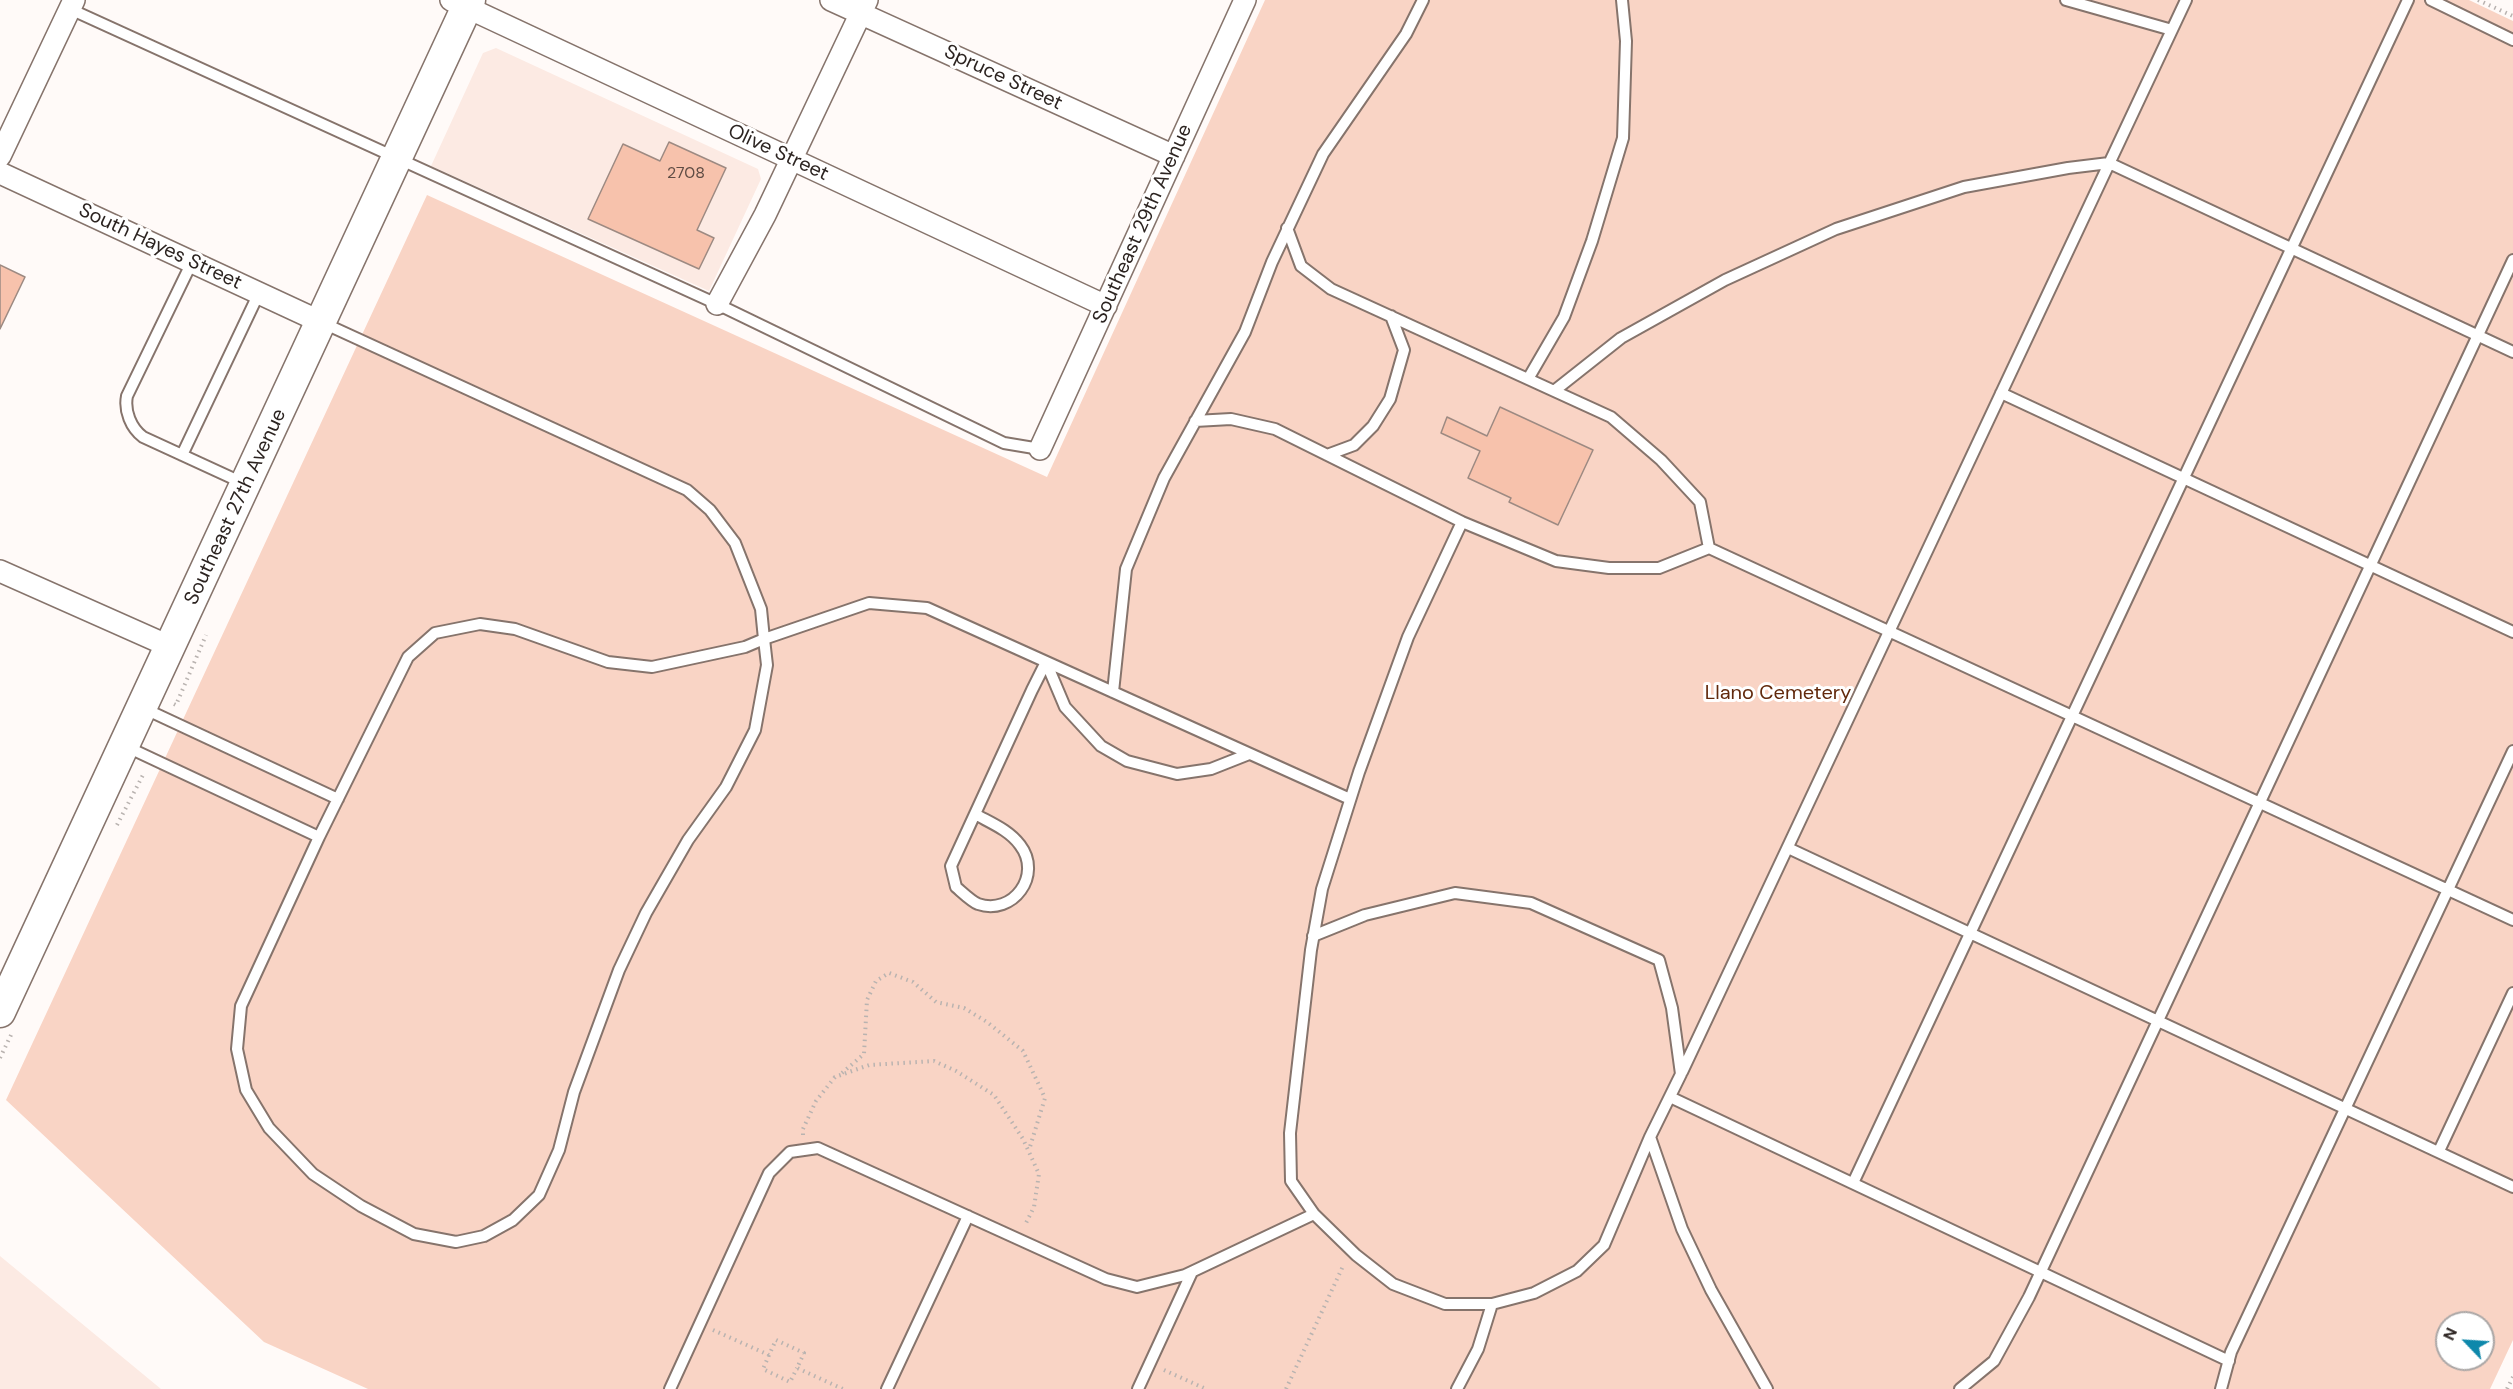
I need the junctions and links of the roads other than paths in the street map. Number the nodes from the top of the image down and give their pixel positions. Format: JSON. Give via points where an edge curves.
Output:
{"nodes":[{"id":1,"x":831,"y":0,"type":"edge"},
{"id":2,"x":1245,"y":0,"type":"edge"},
{"id":3,"x":1423,"y":0,"type":"edge"},
{"id":4,"x":1622,"y":0,"type":"edge"},
{"id":5,"x":2066,"y":0,"type":"edge"},
{"id":6,"x":2186,"y":0,"type":"edge"},
{"id":7,"x":2408,"y":0,"type":"edge"},
{"id":8,"x":2430,"y":0,"type":"edge"},
{"id":9,"x":462,"y":2,"type":"edge"},
{"id":10,"x":72,"y":5,"type":"edge"},
{"id":11,"x":864,"y":7,"type":"edge"},
{"id":12,"x":2172,"y":30,"type":"junction"},
{"id":13,"x":2513,"y":39,"type":"edge"},
{"id":14,"x":0,"y":156,"type":"edge"},
{"id":15,"x":1174,"y":156,"type":"junction"},
{"id":16,"x":396,"y":158,"type":"junction"},
{"id":17,"x":792,"y":159,"type":"junction"},
{"id":18,"x":2109,"y":163,"type":"junction"},
{"id":19,"x":0,"y":173,"type":"edge"},
{"id":20,"x":1287,"y":228,"type":"junction"},
{"id":21,"x":2292,"y":248,"type":"junction"},
{"id":22,"x":2513,"y":260,"type":"edge"},
{"id":23,"x":192,"y":262,"type":"junction"},
{"id":24,"x":259,"y":293,"type":"junction"},
{"id":25,"x":717,"y":304,"type":"junction"},
{"id":26,"x":1106,"y":306,"type":"junction"},
{"id":27,"x":1391,"y":316,"type":"junction"},
{"id":28,"x":321,"y":322,"type":"junction"},
{"id":29,"x":2478,"y":335,"type":"junction"},
{"id":30,"x":2513,"y":352,"type":"edge"},
{"id":31,"x":1528,"y":379,"type":"junction"},
{"id":32,"x":1554,"y":392,"type":"junction"},
{"id":33,"x":2001,"y":393,"type":"junction"},
{"id":34,"x":1195,"y":421,"type":"junction"},
{"id":35,"x":1041,"y":449,"type":"joint"},
{"id":36,"x":182,"y":455,"type":"junction"},
{"id":37,"x":1327,"y":455,"type":"junction"},
{"id":38,"x":2184,"y":478,"type":"junction"},
{"id":39,"x":246,"y":485,"type":"junction"},
{"id":40,"x":1462,"y":522,"type":"junction"},
{"id":41,"x":1709,"y":548,"type":"junction"},
{"id":42,"x":2370,"y":565,"type":"junction"},
{"id":43,"x":0,"y":571,"type":"edge"},
{"id":44,"x":1889,"y":631,"type":"junction"},
{"id":45,"x":2513,"y":632,"type":"edge"},
{"id":46,"x":764,"y":639,"type":"junction"},
{"id":47,"x":171,"y":647,"type":"junction"},
{"id":48,"x":1046,"y":662,"type":"junction"},
{"id":49,"x":1113,"y":693,"type":"junction"},
{"id":50,"x":142,"y":708,"type":"junction"},
{"id":51,"x":2072,"y":716,"type":"junction"},
{"id":52,"x":125,"y":746,"type":"junction"},
{"id":53,"x":2513,"y":751,"type":"edge"},
{"id":54,"x":1249,"y":754,"type":"junction"},
{"id":55,"x":338,"y":799,"type":"junction"},
{"id":56,"x":1350,"y":799,"type":"junction"},
{"id":57,"x":2259,"y":802,"type":"junction"},
{"id":58,"x":975,"y":814,"type":"junction"},
{"id":59,"x":319,"y":837,"type":"junction"},
{"id":60,"x":1788,"y":848,"type":"junction"},
{"id":61,"x":2448,"y":890,"type":"junction"},
{"id":62,"x":2513,"y":920,"type":"edge"},
{"id":63,"x":1971,"y":933,"type":"junction"},
{"id":64,"x":1313,"y":936,"type":"junction"},
{"id":65,"x":2513,"y":993,"type":"edge"},
{"id":66,"x":0,"y":1012,"type":"edge"},
{"id":67,"x":2158,"y":1020,"type":"junction"},
{"id":68,"x":1682,"y":1074,"type":"junction"},
{"id":69,"x":1670,"y":1097,"type":"junction"},
{"id":70,"x":2345,"y":1108,"type":"junction"},
{"id":71,"x":1650,"y":1137,"type":"junction"},
{"id":72,"x":2439,"y":1152,"type":"junction"},
{"id":73,"x":1853,"y":1183,"type":"junction"},
{"id":74,"x":2513,"y":1187,"type":"edge"},
{"id":75,"x":1314,"y":1214,"type":"junction"},
{"id":76,"x":968,"y":1216,"type":"junction"},
{"id":77,"x":1192,"y":1272,"type":"junction"},
{"id":78,"x":2040,"y":1272,"type":"junction"},
{"id":79,"x":1492,"y":1304,"type":"junction"},
{"id":80,"x":2229,"y":1360,"type":"junction"},
{"id":81,"x":670,"y":1389,"type":"edge"},
{"id":82,"x":887,"y":1389,"type":"edge"},
{"id":83,"x":1138,"y":1389,"type":"edge"},
{"id":84,"x":1457,"y":1389,"type":"edge"},
{"id":85,"x":1767,"y":1389,"type":"edge"},
{"id":86,"x":1960,"y":1389,"type":"edge"},
{"id":87,"x":2221,"y":1389,"type":"edge"}],
"edges":[{"from":1,"to":11,"type":"street","name":"Spruce Street"},
{"from":2,"to":15,"type":"street","name":"Southeast 29th Avenue"},
{"from":3,"to":20,"type":"lane","via":[[1406,34],[1323,154]]},
{"from":4,"to":31,"type":"lane","via":[[1626,41],[1623,138],[1564,317]]},
{"from":5,"to":12,"type":"lane"},
{"from":6,"to":12,"type":"lane"},
{"from":7,"to":21,"type":"lane"},
{"from":8,"to":13,"type":"lane"},
{"from":9,"to":16,"type":"main road","name":"Southeast 27th Avenue"},
{"from":9,"to":17,"type":"street","name":"Olive Street"},
{"from":10,"to":14,"type":"street"},
{"from":10,"to":16,"type":"lane"},
{"from":11,"to":15,"type":"street","name":"Spruce Street"},
{"from":11,"to":17,"type":"street"},
{"from":12,"to":18,"type":"lane"},
{"from":15,"to":26,"type":"street","name":"Southeast 29th Avenue"},
{"from":16,"to":25,"type":"lane"},
{"from":16,"to":28,"type":"main road","name":"Southeast 27th Avenue"},
{"from":17,"to":25,"type":"street"},
{"from":17,"to":26,"type":"street","name":"Olive Street"},
{"from":18,"to":21,"type":"lane"},
{"from":18,"to":32,"type":"lane","via":[[1964,188],[1836,229],[1725,280],[1621,338]]},
{"from":18,"to":33,"type":"lane"},
{"from":19,"to":23,"type":"street","name":"South Hayes Street"},
{"from":20,"to":27,"type":"lane","via":[[1301,266],[1330,289]]},
{"from":20,"to":34,"type":"lane","via":[[1245,332]]},
{"from":21,"to":29,"type":"lane"},
{"from":21,"to":38,"type":"lane"},
{"from":22,"to":29,"type":"lane"},
{"from":23,"to":24,"type":"street","name":"South Hayes Street"},
{"from":23,"to":36,"type":"lane","via":[[125,405],[135,430]]},
{"from":24,"to":28,"type":"street","name":"South Hayes Street"},
{"from":24,"to":36,"type":"lane"},
{"from":25,"to":35,"type":"lane","via":[[1004,443]]},
{"from":26,"to":35,"type":"street","name":"Southeast 29th Avenue"},
{"from":27,"to":31,"type":"lane"},
{"from":27,"to":37,"type":"lane","via":[[1404,350],[1390,399],[1373,426],[1354,445]]},
{"from":28,"to":39,"type":"main road","name":"Southeast 27th Avenue"},
{"from":28,"to":46,"type":"lane","via":[[687,490],[710,510],[735,543],[761,609]]},
{"from":29,"to":30,"type":"lane"},
{"from":29,"to":42,"type":"lane"},
{"from":31,"to":32,"type":"lane"},
{"from":32,"to":41,"type":"lane","via":[[1611,417],[1661,460],[1700,502]]},
{"from":33,"to":38,"type":"lane"},
{"from":33,"to":44,"type":"lane"},
{"from":34,"to":37,"type":"lane","via":[[1231,418],[1275,429]]},
{"from":34,"to":49,"type":"lane","via":[[1164,478],[1126,568]]},
{"from":36,"to":39,"type":"lane"},
{"from":37,"to":40,"type":"lane"},
{"from":38,"to":42,"type":"lane"},
{"from":38,"to":51,"type":"lane"},
{"from":39,"to":47,"type":"main road","name":"Southeast 27th Avenue"},
{"from":40,"to":41,"type":"lane","via":[[1556,561],[1610,568],[1659,568]]},
{"from":40,"to":56,"type":"lane","via":[[1408,637]]},
{"from":41,"to":44,"type":"lane"},
{"from":42,"to":45,"type":"lane"},
{"from":42,"to":57,"type":"lane"},
{"from":43,"to":47,"type":"street"},
{"from":44,"to":51,"type":"lane"},
{"from":44,"to":60,"type":"lane"},
{"from":46,"to":48,"type":"lane","via":[[869,603],[927,608]]},
{"from":46,"to":55,"type":"lane","via":[[652,667],[608,662],[515,629],[480,624],[435,633],[408,657]]},
{"from":46,"to":59,"type":"lane","via":[[768,665],[755,730],[726,787],[688,840],[646,913],[619,970],[574,1092],[559,1150],[539,1195],[513,1220],[484,1236],[456,1242],[414,1234],[361,1206],[313,1174],[269,1128],[246,1090],[237,1049],[241,1006]]},
{"from":47,"to":50,"type":"main road","name":"Southeast 27th Avenue"},
{"from":48,"to":49,"type":"lane"},
{"from":48,"to":54,"type":"lane","via":[[1065,706],[1101,746],[1127,761],[1178,774],[1211,769]]},
{"from":48,"to":58,"type":"lane"},
{"from":49,"to":54,"type":"lane"},
{"from":50,"to":52,"type":"main road","name":"Southeast 27th Avenue"},
{"from":50,"to":55,"type":"lane"},
{"from":51,"to":57,"type":"lane"},
{"from":51,"to":63,"type":"lane"},
{"from":52,"to":59,"type":"lane"},
{"from":52,"to":66,"type":"main road","name":"Southeast 27th Avenue"},
{"from":53,"to":61,"type":"lane"},
{"from":54,"to":56,"type":"lane"},
{"from":55,"to":59,"type":"lane"},
{"from":56,"to":64,"type":"lane","via":[[1322,889]]},
{"from":57,"to":61,"type":"lane"},
{"from":57,"to":67,"type":"lane"},
{"from":58,"to":58,"type":"lane","via":[[951,866],[956,887],[978,904],[1002,904],[1023,890],[1030,869],[1022,847],[1009,834]]},
{"from":60,"to":63,"type":"lane"},
{"from":60,"to":68,"type":"lane"},
{"from":61,"to":62,"type":"lane"},
{"from":61,"to":70,"type":"lane"},
{"from":63,"to":67,"type":"lane"},
{"from":63,"to":73,"type":"lane"},
{"from":64,"to":68,"type":"lane","via":[[1365,915],[1455,893],[1531,903],[1659,960],[1672,1008]]},
{"from":64,"to":75,"type":"lane","via":[[1290,1133],[1291,1181]]},
{"from":65,"to":72,"type":"lane"},
{"from":67,"to":70,"type":"lane"},
{"from":67,"to":78,"type":"lane"},
{"from":68,"to":69,"type":"lane"},
{"from":69,"to":71,"type":"lane"},
{"from":69,"to":73,"type":"lane"},
{"from":70,"to":72,"type":"lane"},
{"from":70,"to":80,"type":"lane"},
{"from":71,"to":79,"type":"lane","via":[[1604,1245],[1577,1271],[1534,1293]]},
{"from":71,"to":85,"type":"lane","via":[[1682,1229],[1711,1290]]},
{"from":72,"to":74,"type":"lane"},
{"from":73,"to":78,"type":"lane"},
{"from":75,"to":77,"type":"lane"},
{"from":75,"to":79,"type":"lane","via":[[1350,1250],[1393,1284],[1445,1304]]},
{"from":76,"to":77,"type":"lane","via":[[1106,1279],[1137,1287]]},
{"from":76,"to":81,"type":"lane","via":[[818,1148],[790,1152],[769,1173]]},
{"from":76,"to":82,"type":"lane"},
{"from":77,"to":83,"type":"lane"},
{"from":78,"to":80,"type":"lane"},
{"from":78,"to":86,"type":"lane","via":[[1994,1361]]},
{"from":79,"to":84,"type":"lane","via":[[1478,1349]]},
{"from":80,"to":87,"type":"lane"}]}
